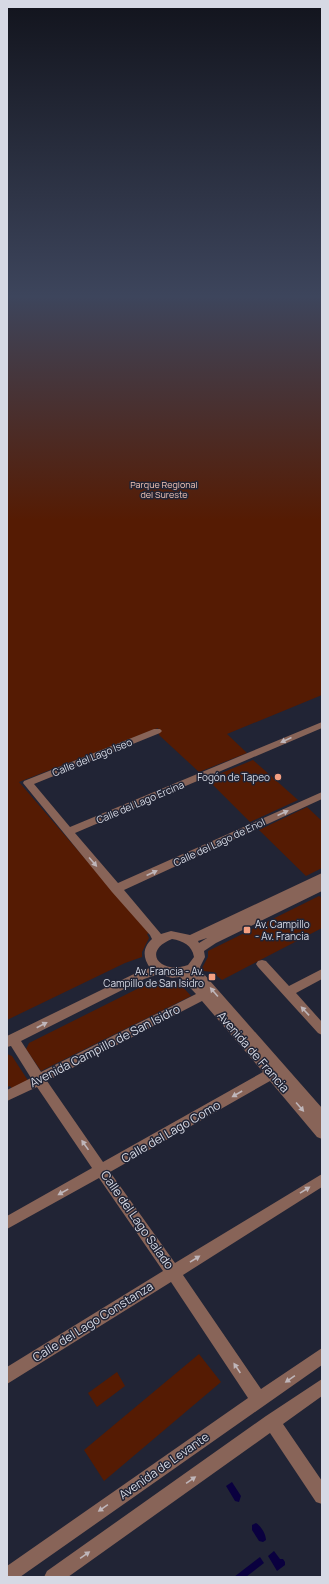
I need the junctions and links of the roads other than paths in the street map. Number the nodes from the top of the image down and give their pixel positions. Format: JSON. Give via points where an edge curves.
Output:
{"nodes":[{"id":1,"x":322,"y":725,"type":"edge"},
{"id":2,"x":157,"y":731,"type":"dead end"},
{"id":3,"x":322,"y":794,"type":"edge"},
{"id":4,"x":68,"y":832,"type":"junction"},
{"id":5,"x":322,"y":877,"type":"edge"},
{"id":6,"x":322,"y":886,"type":"edge"},
{"id":7,"x":116,"y":889,"type":"junction"},
{"id":8,"x":158,"y":940,"type":"junction"},
{"id":9,"x":190,"y":940,"type":"junction"},
{"id":10,"x":199,"y":949,"type":"junction"},
{"id":11,"x":262,"y":964,"type":"dead end"},
{"id":12,"x":194,"y":966,"type":"junction"},
{"id":13,"x":160,"y":969,"type":"junction"},
{"id":14,"x":183,"y":972,"type":"junction"},
{"id":15,"x":322,"y":974,"type":"edge"},
{"id":16,"x":287,"y":992,"type":"junction"},
{"id":17,"x":204,"y":995,"type":"junction"},
{"id":18,"x":322,"y":1030,"type":"edge"},
{"id":19,"x":10,"y":1041,"type":"edge"},
{"id":20,"x":271,"y":1074,"type":"junction"},
{"id":21,"x":39,"y":1080,"type":"junction"},
{"id":22,"x":7,"y":1096,"type":"edge"},
{"id":23,"x":322,"y":1116,"type":"edge"},
{"id":24,"x":322,"y":1133,"type":"edge"},
{"id":25,"x":103,"y":1170,"type":"junction"},
{"id":26,"x":322,"y":1180,"type":"edge"},
{"id":27,"x":7,"y":1223,"type":"edge"},
{"id":28,"x":174,"y":1273,"type":"junction"},
{"id":29,"x":322,"y":1356,"type":"edge"},
{"id":30,"x":7,"y":1376,"type":"edge"},
{"id":31,"x":322,"y":1387,"type":"edge"},
{"id":32,"x":259,"y":1401,"type":"junction"},
{"id":33,"x":272,"y":1422,"type":"junction"},
{"id":34,"x":322,"y":1496,"type":"edge"},
{"id":35,"x":7,"y":1576,"type":"edge"},
{"id":36,"x":53,"y":1577,"type":"edge"}],
"edges":[{"from":1,"to":4,"type":"street","name":"Calle del Lago Ercina","one_way":true},
{"from":2,"to":4,"type":"street","name":"Calle del Lago Iseo","via":[[28,783]]},
{"from":7,"to":3,"type":"street","name":"Calle del Lago de Enol","one_way":true},
{"from":4,"to":7,"type":"street","one_way":true},
{"from":5,"to":9,"type":"street"},
{"from":6,"to":10,"type":"street","via":[[212,940]]},
{"from":7,"to":8,"type":"street"},
{"from":8,"to":9,"type":"street","via":[[178,935]]},
{"from":8,"to":13,"type":"street","via":[[152,946],[150,955],[152,963]]},
{"from":9,"to":10,"type":"street"},
{"from":10,"to":12,"type":"street","via":[[200,955]]},
{"from":11,"to":16,"type":"street"},
{"from":12,"to":14,"type":"street"},
{"from":23,"to":12,"type":"street","name":"Avenida de Francia","one_way":true},
{"from":13,"to":14,"type":"street","via":[[171,973]]},
{"from":19,"to":13,"type":"street","one_way":true,"via":[[140,976]]},
{"from":14,"to":17,"type":"street","name":"Avenida de Francia"},
{"from":15,"to":16,"type":"street"},
{"from":18,"to":16,"type":"street","one_way":true},
{"from":17,"to":20,"type":"street","name":"Avenida de Francia"},
{"from":17,"to":21,"type":"street","name":"Avenida Campillo de San Isidro"},
{"from":19,"to":21,"type":"street","name":"Calle del Lago Salado"},
{"from":20,"to":24,"type":"street","name":"Avenida de Francia","one_way":true},
{"from":20,"to":25,"type":"street","name":"Calle del Lago Como","one_way":true},
{"from":21,"to":22,"type":"street","name":"Avenida Campillo de San Isidro"},
{"from":25,"to":21,"type":"street","name":"Calle del Lago Salado","one_way":true},
{"from":25,"to":27,"type":"street","name":"Calle del Lago Como","one_way":true},
{"from":25,"to":28,"type":"street","name":"Calle del Lago Salado"},
{"from":28,"to":26,"type":"street","name":"Calle del Lago Constanza","one_way":true},
{"from":28,"to":30,"type":"street","name":"Calle del Lago Constanza"},
{"from":32,"to":28,"type":"street","name":"Calle del Lago Salado","one_way":true},
{"from":29,"to":32,"type":"street","name":"Avenida de Levante","one_way":true},
{"from":31,"to":33,"type":"street"},
{"from":32,"to":35,"type":"street","name":"Avenida de Levante","one_way":true},
{"from":33,"to":34,"type":"street"},
{"from":36,"to":33,"type":"street","one_way":true}]}
